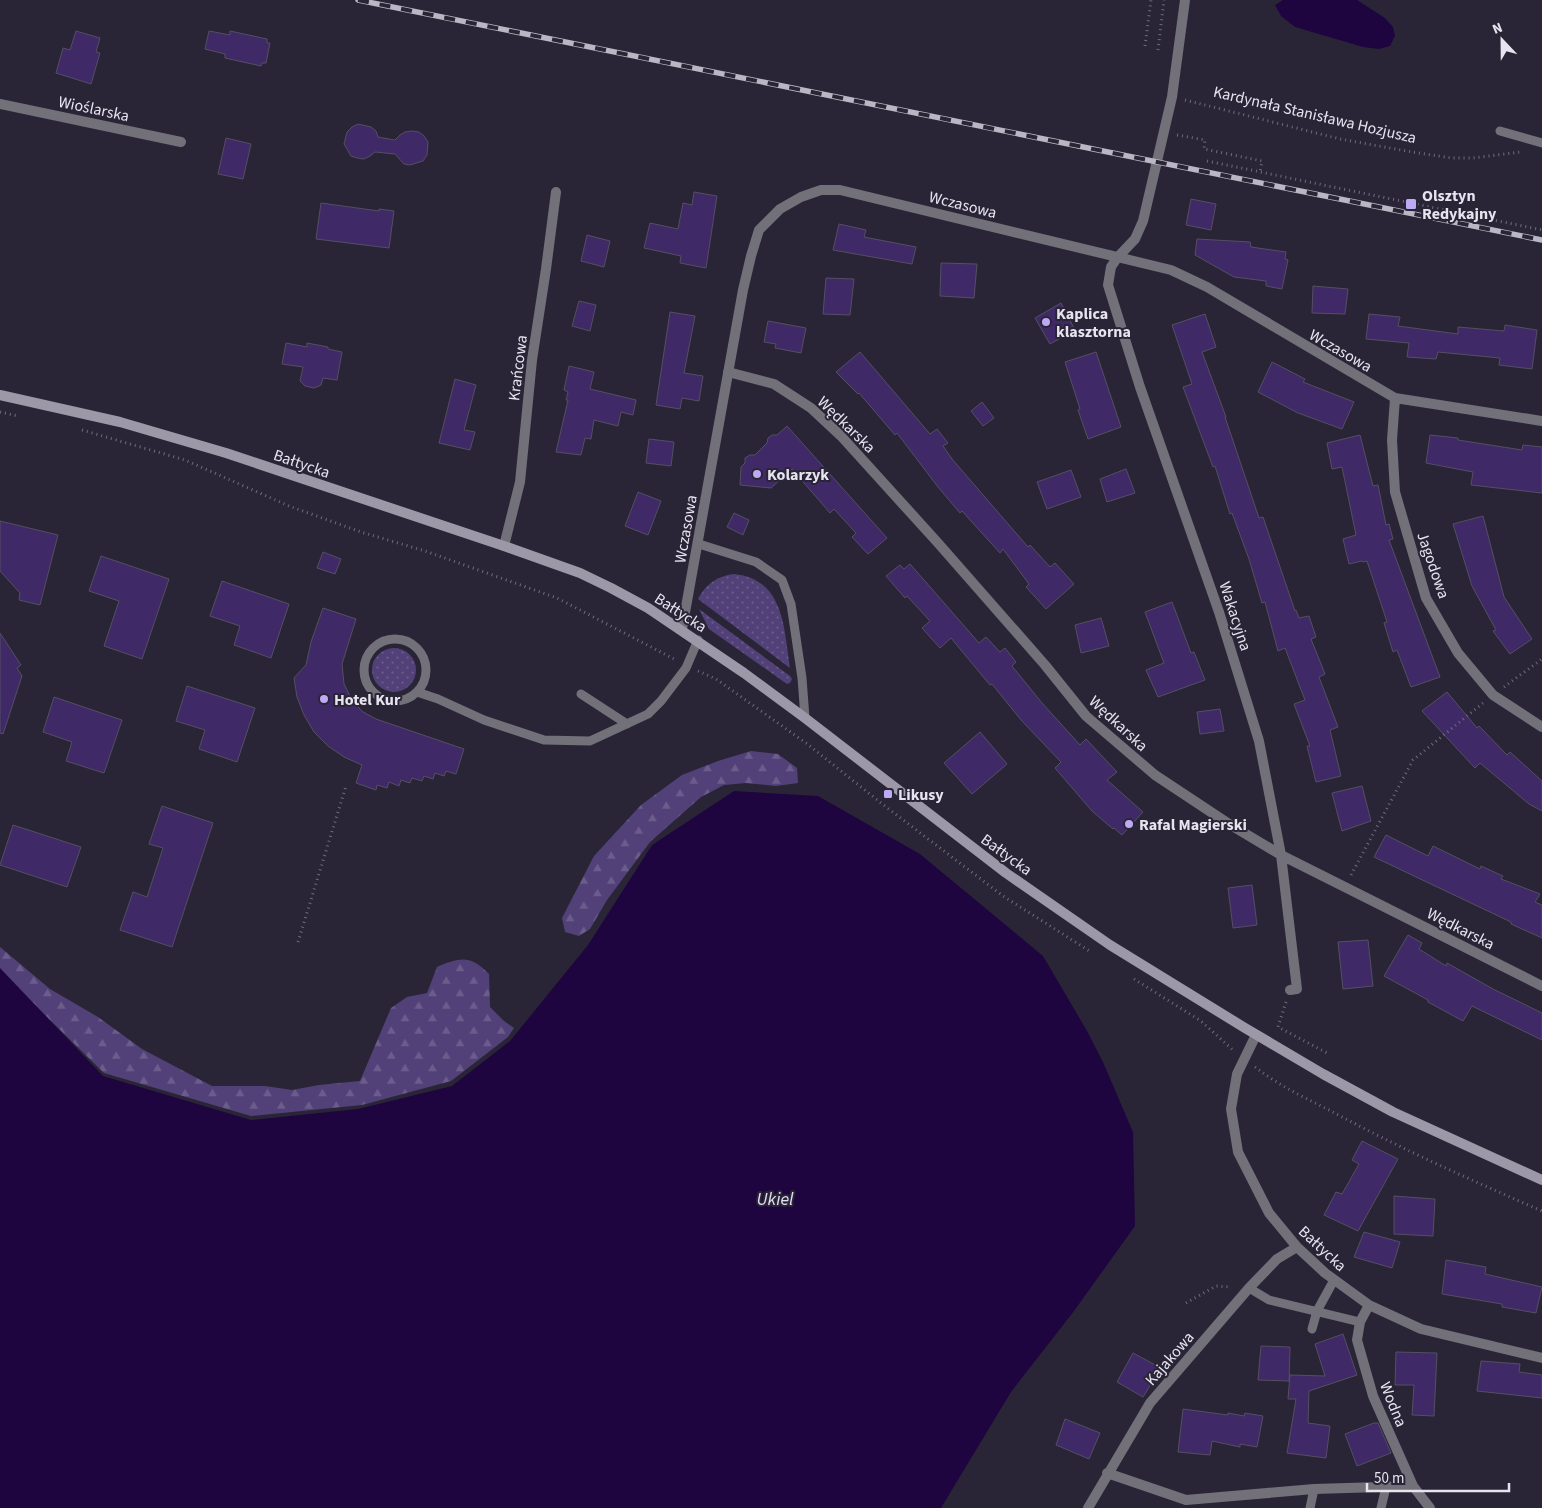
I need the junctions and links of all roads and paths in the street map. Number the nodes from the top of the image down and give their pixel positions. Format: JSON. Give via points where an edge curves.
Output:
{"nodes":[{"id":1,"x":1151,"y":0,"type":"edge"},
{"id":2,"x":1164,"y":0,"type":"edge"},
{"id":3,"x":1185,"y":0,"type":"edge"},
{"id":4,"x":1145,"y":46,"type":"dead end"},
{"id":5,"x":1158,"y":50,"type":"dead end"},
{"id":6,"x":1172,"y":97,"type":"junction"},
{"id":7,"x":0,"y":104,"type":"edge"},
{"id":8,"x":1500,"y":131,"type":"dead end"},
{"id":9,"x":1165,"y":132,"type":"junction"},
{"id":10,"x":181,"y":142,"type":"dead end"},
{"id":11,"x":1542,"y":143,"type":"edge"},
{"id":12,"x":1524,"y":151,"type":"dead end"},
{"id":13,"x":1207,"y":162,"type":"dead end"},
{"id":14,"x":1260,"y":172,"type":"junction"},
{"id":15,"x":556,"y":192,"type":"dead end"},
{"id":16,"x":1542,"y":230,"type":"edge"},
{"id":17,"x":1117,"y":258,"type":"junction"},
{"id":18,"x":728,"y":372,"type":"junction"},
{"id":19,"x":0,"y":395,"type":"edge"},
{"id":20,"x":1394,"y":398,"type":"junction"},
{"id":21,"x":0,"y":412,"type":"edge"},
{"id":22,"x":27,"y":417,"type":"dead end"},
{"id":23,"x":1542,"y":421,"type":"edge"},
{"id":24,"x":81,"y":430,"type":"dead end"},
{"id":25,"x":699,"y":544,"type":"junction"},
{"id":26,"x":504,"y":546,"type":"junction"},
{"id":27,"x":682,"y":629,"type":"junction"},
{"id":28,"x":698,"y":640,"type":"junction"},
{"id":29,"x":1542,"y":659,"type":"edge"},
{"id":30,"x":687,"y":666,"type":"junction"},
{"id":31,"x":417,"y":692,"type":"junction"},
{"id":32,"x":581,"y":694,"type":"dead end"},
{"id":33,"x":1493,"y":695,"type":"junction"},
{"id":34,"x":805,"y":718,"type":"junction"},
{"id":35,"x":627,"y":724,"type":"junction"},
{"id":36,"x":1542,"y":727,"type":"edge"},
{"id":37,"x":346,"y":786,"type":"dead end"},
{"id":38,"x":1281,"y":855,"type":"junction"},
{"id":39,"x":1344,"y":887,"type":"junction"},
{"id":40,"x":298,"y":942,"type":"dead end"},
{"id":41,"x":1094,"y":954,"type":"dead end"},
{"id":42,"x":1127,"y":974,"type":"dead end"},
{"id":43,"x":1542,"y":986,"type":"edge"},
{"id":44,"x":1290,"y":990,"type":"joint"},
{"id":45,"x":1256,"y":1035,"type":"junction"},
{"id":46,"x":1329,"y":1054,"type":"dead end"},
{"id":47,"x":1244,"y":1059,"type":"junction"},
{"id":48,"x":1542,"y":1180,"type":"edge"},
{"id":49,"x":1542,"y":1211,"type":"edge"},
{"id":50,"x":1297,"y":1247,"type":"junction"},
{"id":51,"x":1334,"y":1280,"type":"junction"},
{"id":52,"x":1249,"y":1288,"type":"junction"},
{"id":53,"x":1186,"y":1303,"type":"dead end"},
{"id":54,"x":1369,"y":1305,"type":"junction"},
{"id":55,"x":1317,"y":1311,"type":"junction"},
{"id":56,"x":1360,"y":1322,"type":"junction"},
{"id":57,"x":1312,"y":1329,"type":"dead end"},
{"id":58,"x":1542,"y":1358,"type":"edge"},
{"id":59,"x":1107,"y":1473,"type":"junction"},
{"id":60,"x":1413,"y":1486,"type":"junction"},
{"id":61,"x":1386,"y":1487,"type":"junction"},
{"id":62,"x":1314,"y":1490,"type":"junction"},
{"id":63,"x":1088,"y":1508,"type":"edge"},
{"id":64,"x":1310,"y":1508,"type":"edge"},
{"id":65,"x":1381,"y":1508,"type":"edge"},
{"id":66,"x":1430,"y":1508,"type":"edge"}],
"edges":[{"from":1,"to":4,"type":"path"},
{"from":2,"to":5,"type":"path"},
{"from":3,"to":6,"type":"street"},
{"from":6,"to":9,"type":"street"},
{"from":6,"to":12,"type":"path","name":"Kardynała Stanisława Hozjusza","via":[[1412,152],[1473,158]]},
{"from":7,"to":10,"type":"street","name":"Wioślarska"},
{"from":8,"to":11,"type":"lane"},
{"from":9,"to":14,"type":"path","via":[[1206,140],[1204,149],[1262,161]]},
{"from":9,"to":17,"type":"street","via":[[1141,228]]},
{"from":13,"to":14,"type":"path"},
{"from":14,"to":16,"type":"path"},
{"from":15,"to":26,"type":"street","name":"Krańcowa","via":[[532,360],[520,482]]},
{"from":17,"to":18,"type":"street","name":"Wczasowa","via":[[840,190],[820,190],[780,209],[759,230],[747,273]]},
{"from":17,"to":20,"type":"street","name":"Wczasowa","via":[[1171,270],[1196,281]]},
{"from":17,"to":38,"type":"street","name":"Wakacyjna","via":[[1109,271],[1110,294],[1219,612],[1259,741]]},
{"from":18,"to":25,"type":"street","name":"Wczasowa"},
{"from":18,"to":38,"type":"street","name":"Wędkarska","via":[[774,384],[811,408],[841,436],[938,543],[1086,716],[1155,775]]},
{"from":19,"to":26,"type":"main road","name":"Bałtycka","via":[[170,436]]},
{"from":20,"to":23,"type":"street","name":"Wczasowa"},
{"from":20,"to":33,"type":"street","name":"Jagodowa","via":[[1395,492],[1426,598],[1458,653]]},
{"from":21,"to":22,"type":"path"},
{"from":24,"to":30,"type":"path","via":[[185,460],[289,506],[557,598]]},
{"from":25,"to":27,"type":"street","name":"Wczasowa"},
{"from":25,"to":34,"type":"lane","via":[[756,562],[782,580],[791,604]]},
{"from":26,"to":27,"type":"main road","name":"Bałtycka","via":[[580,573]]},
{"from":27,"to":28,"type":"main road","name":"Bałtycka"},
{"from":28,"to":30,"type":"lane"},
{"from":28,"to":34,"type":"main road","name":"Bałtycka"},
{"from":29,"to":33,"type":"path"},
{"from":30,"to":35,"type":"lane","via":[[648,714]]},
{"from":30,"to":41,"type":"path","via":[[724,685],[806,743],[1003,896]]},
{"from":31,"to":31,"type":"lane","via":[[399,702],[379,698],[371,691],[363,673],[368,653],[375,645],[395,638],[410,643],[422,653],[426,674]]},
{"from":31,"to":35,"type":"lane","via":[[484,720],[544,740],[590,741]]},
{"from":32,"to":35,"type":"lane"},
{"from":33,"to":36,"type":"street","name":"Jagodowa"},
{"from":33,"to":39,"type":"path","via":[[1413,760]]},
{"from":34,"to":45,"type":"main road","name":"Bałtycka","via":[[1006,873],[1110,945]]},
{"from":37,"to":40,"type":"path"},
{"from":38,"to":39,"type":"street","name":"Wędkarska"},
{"from":38,"to":44,"type":"street","name":"Wakacyjna","via":[[1297,989]]},
{"from":39,"to":43,"type":"street","name":"Wędkarska"},
{"from":42,"to":47,"type":"path","via":[[1201,1022]]},
{"from":44,"to":46,"type":"path","via":[[1278,1027]]},
{"from":45,"to":47,"type":"street","name":"Bałtycka"},
{"from":45,"to":48,"type":"main road","name":"Bałtycka","via":[[1393,1112]]},
{"from":47,"to":49,"type":"path","via":[[1278,1083],[1356,1125]]},
{"from":47,"to":50,"type":"street","name":"Bałtycka","via":[[1237,1074],[1231,1109],[1238,1152],[1269,1213]]},
{"from":50,"to":51,"type":"street","name":"Bałtycka"},
{"from":50,"to":52,"type":"street","name":"Kajakowa","via":[[1277,1259]]},
{"from":51,"to":54,"type":"street","name":"Bałtycka"},
{"from":51,"to":55,"type":"lane"},
{"from":52,"to":53,"type":"path","via":[[1216,1286]]},
{"from":52,"to":55,"type":"lane","via":[[1269,1300]]},
{"from":52,"to":59,"type":"street","name":"Kajakowa","via":[[1150,1403]]},
{"from":54,"to":56,"type":"street","name":"Wodna"},
{"from":54,"to":58,"type":"street","name":"Bałtycka","via":[[1421,1329]]},
{"from":55,"to":56,"type":"lane"},
{"from":55,"to":57,"type":"lane"},
{"from":56,"to":60,"type":"street","name":"Wodna","via":[[1357,1340],[1373,1396]]},
{"from":59,"to":62,"type":"street","via":[[1186,1500]]},
{"from":59,"to":63,"type":"street","name":"Kajakowa"},
{"from":60,"to":61,"type":"street"},
{"from":60,"to":66,"type":"street","name":"Wodna"},
{"from":61,"to":62,"type":"street"},
{"from":61,"to":65,"type":"lane"},
{"from":62,"to":64,"type":"lane"}]}
